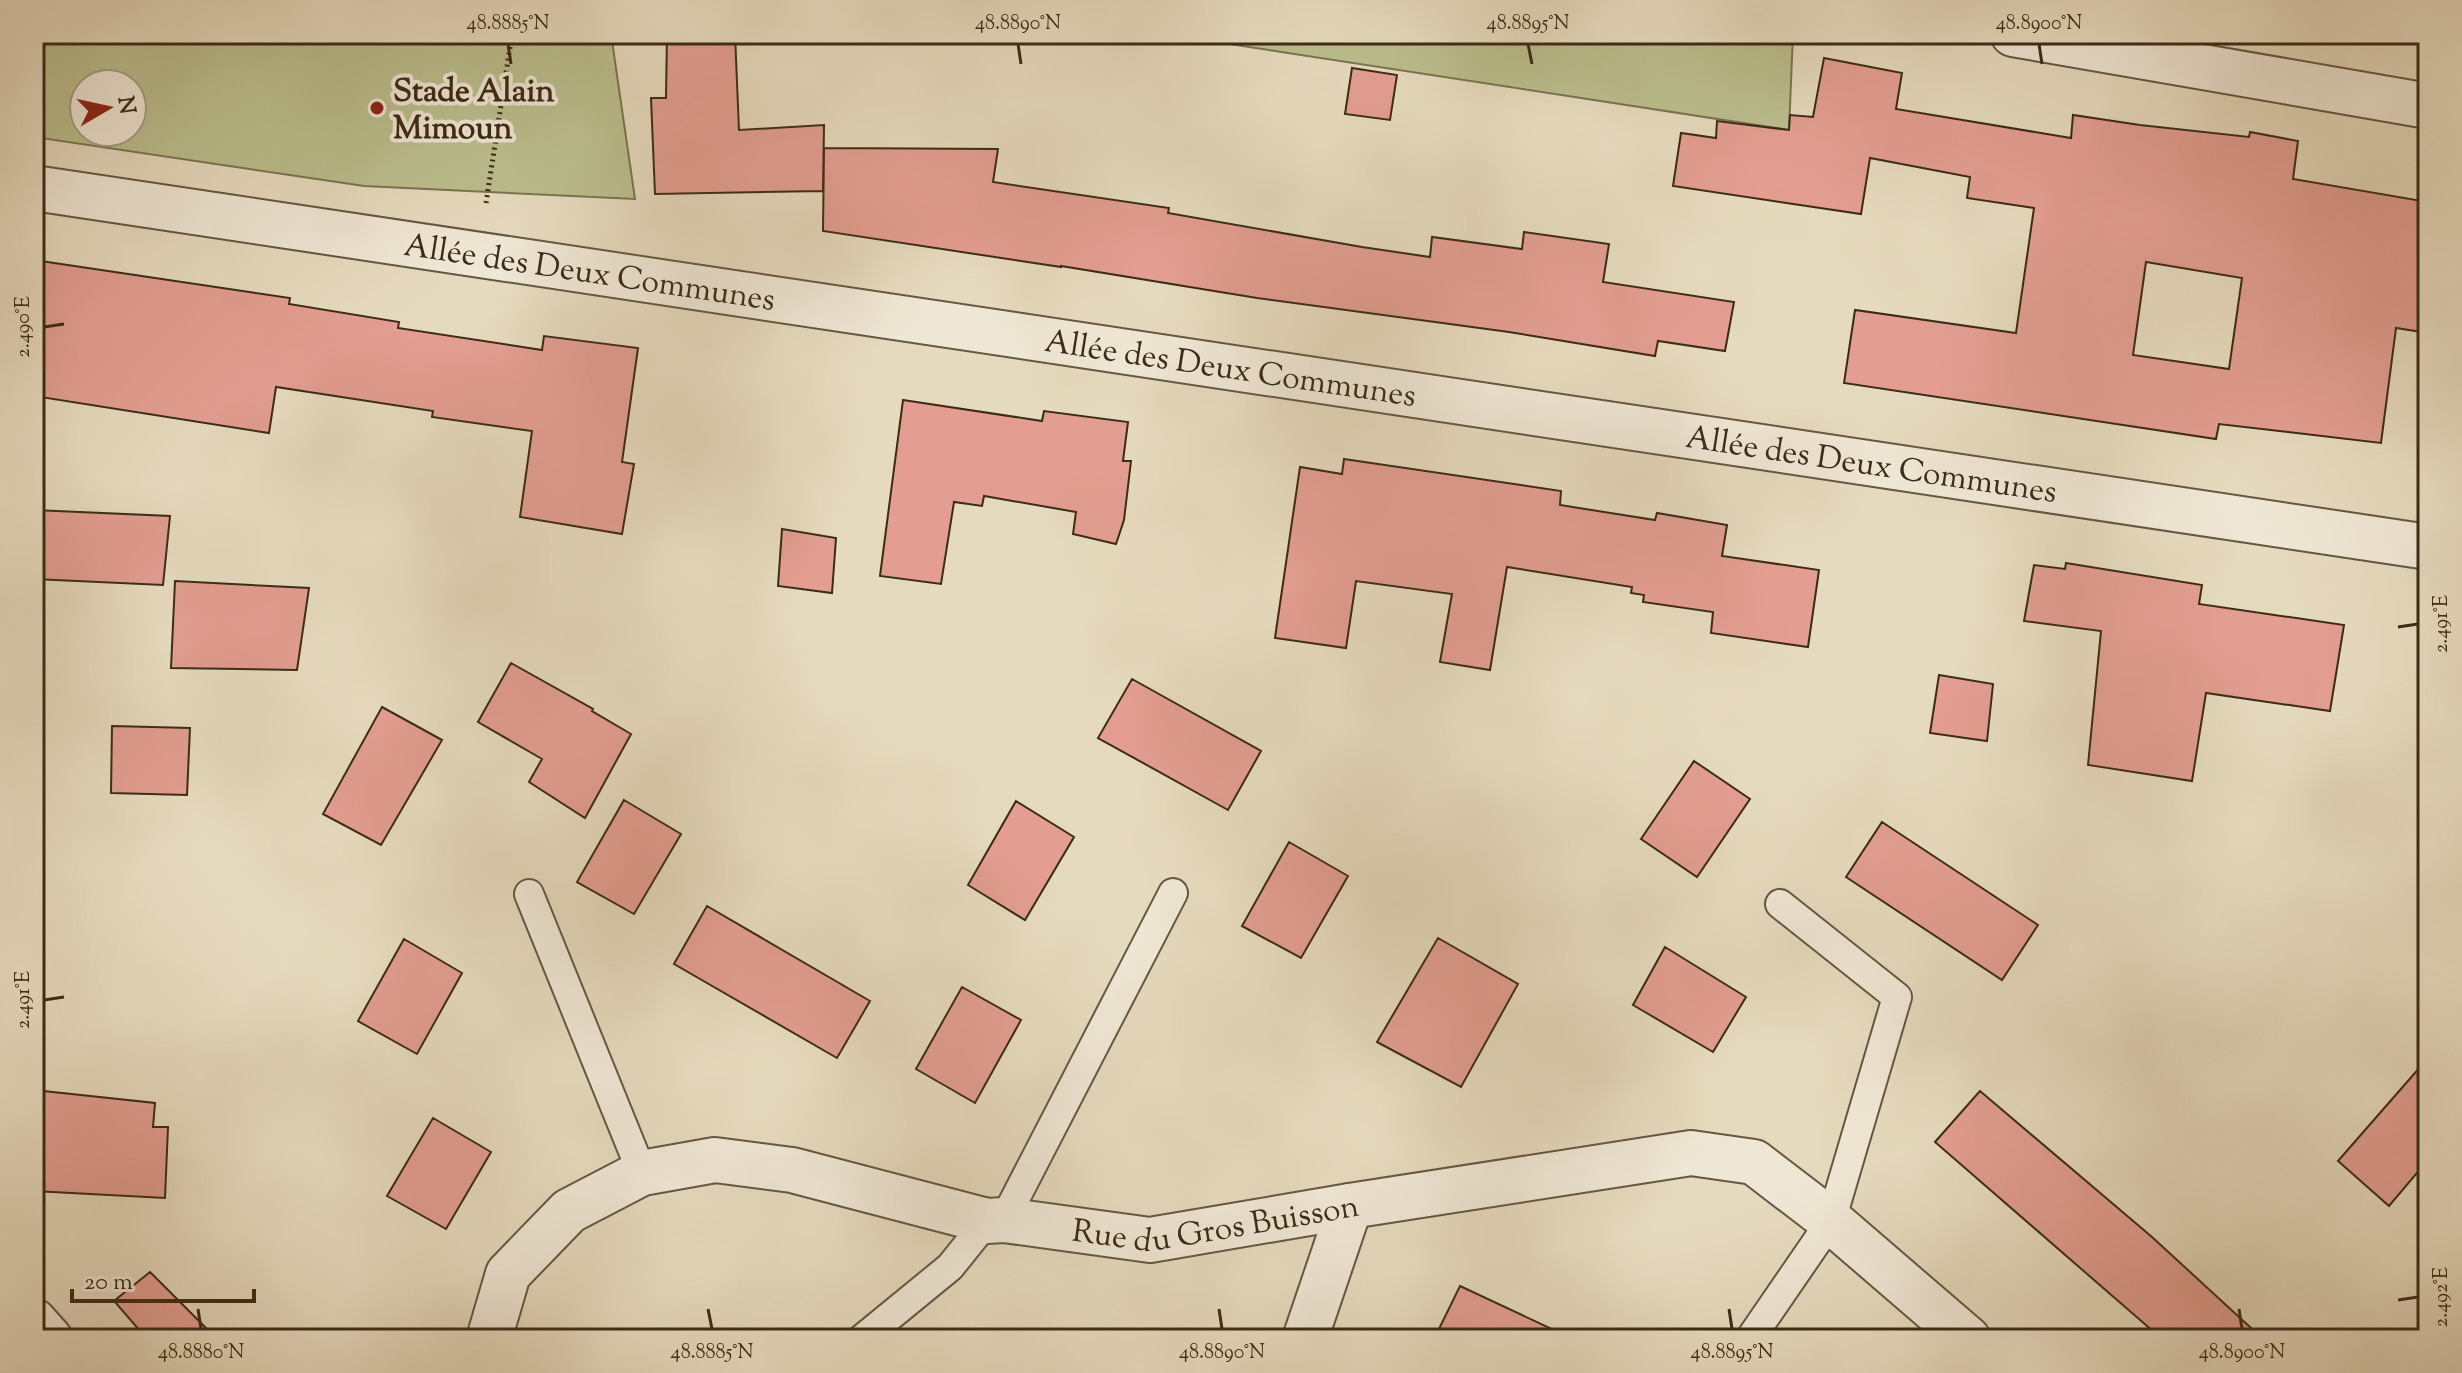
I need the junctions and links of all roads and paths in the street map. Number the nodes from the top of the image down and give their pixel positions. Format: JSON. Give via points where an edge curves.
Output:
{"nodes":[{"id":1,"x":512,"y":34,"type":"edge"},
{"id":2,"x":2013,"y":34,"type":"edge"},
{"id":3,"x":2090,"y":41,"type":"edge"},
{"id":4,"x":2428,"y":106,"type":"edge"},
{"id":5,"x":34,"y":188,"type":"edge"},
{"id":6,"x":484,"y":218,"type":"dead end"},
{"id":7,"x":2428,"y":547,"type":"edge"},
{"id":8,"x":1173,"y":893,"type":"dead end"},
{"id":9,"x":529,"y":894,"type":"dead end"},
{"id":10,"x":1780,"y":904,"type":"dead end"},
{"id":11,"x":642,"y":1173,"type":"junction"},
{"id":12,"x":1350,"y":1206,"type":"junction"},
{"id":13,"x":996,"y":1220,"type":"junction"},
{"id":14,"x":1831,"y":1221,"type":"junction"},
{"id":15,"x":34,"y":1321,"type":"edge"},
{"id":16,"x":50,"y":1339,"type":"edge"},
{"id":17,"x":489,"y":1339,"type":"edge"},
{"id":18,"x":862,"y":1339,"type":"edge"},
{"id":19,"x":1305,"y":1339,"type":"edge"},
{"id":20,"x":1750,"y":1339,"type":"edge"},
{"id":21,"x":1968,"y":1339,"type":"edge"}],
"edges":[{"from":1,"to":6,"type":"path"},
{"from":2,"to":3,"type":"street"},
{"from":3,"to":4,"type":"street"},
{"from":5,"to":7,"type":"street","name":"Allée des Deux Communes"},
{"from":8,"to":13,"type":"lane"},
{"from":9,"to":11,"type":"lane"},
{"from":10,"to":14,"type":"lane","via":[[1897,997]]},
{"from":11,"to":13,"type":"street","name":"Rue du Gros Buisson","via":[[715,1160],[792,1170]]},
{"from":11,"to":17,"type":"street","name":"Rue du Gros Buisson","via":[[569,1211],[508,1274]]},
{"from":12,"to":13,"type":"street","name":"Rue du Gros Buisson","via":[[1150,1240]]},
{"from":12,"to":14,"type":"street","name":"Rue du Gros Buisson","via":[[1691,1153],[1754,1162]]},
{"from":12,"to":19,"type":"street"},
{"from":13,"to":18,"type":"lane","via":[[950,1267]]},
{"from":14,"to":20,"type":"lane"},
{"from":14,"to":21,"type":"street","name":"Rue du Gros Buisson"},
{"from":15,"to":16,"type":"street"}]}
